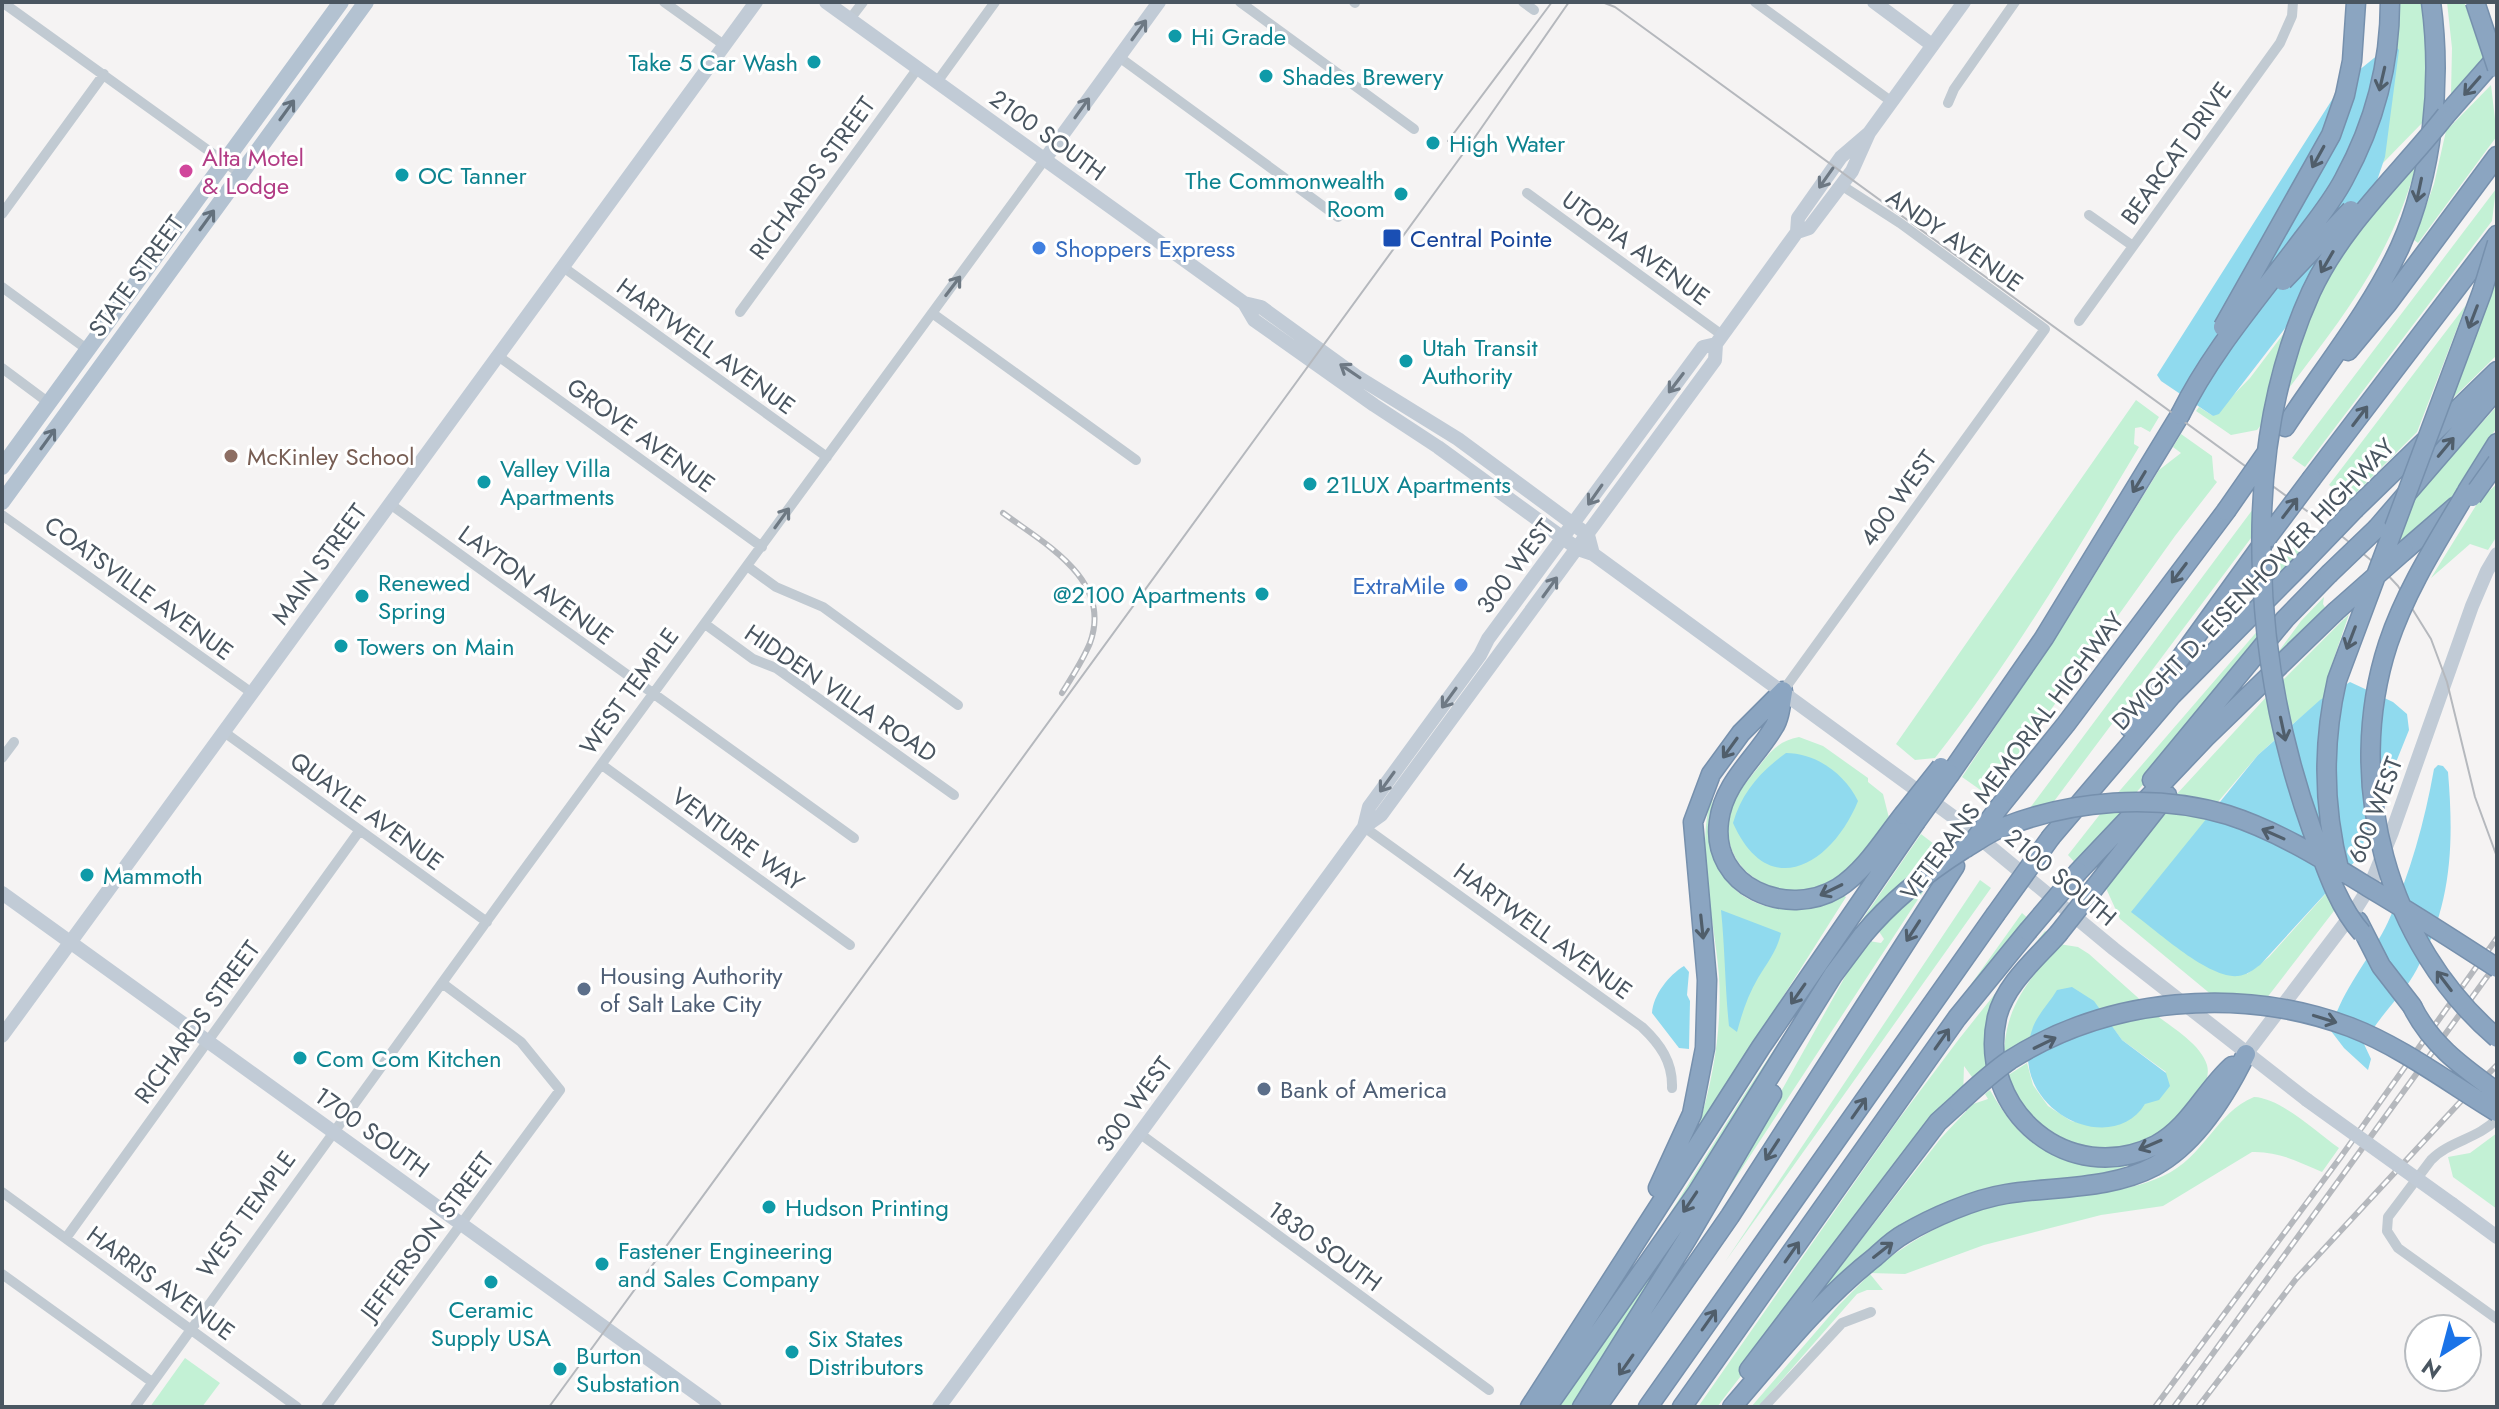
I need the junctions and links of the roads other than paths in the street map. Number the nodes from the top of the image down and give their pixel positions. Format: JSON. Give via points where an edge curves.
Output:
{"nodes":[{"id":1,"x":2,"y":2,"type":"edge"},
{"id":2,"x":341,"y":2,"type":"edge"},
{"id":3,"x":366,"y":2,"type":"edge"},
{"id":4,"x":664,"y":2,"type":"edge"},
{"id":5,"x":756,"y":2,"type":"edge"},
{"id":6,"x":826,"y":2,"type":"edge"},
{"id":7,"x":863,"y":2,"type":"edge"},
{"id":8,"x":995,"y":2,"type":"edge"},
{"id":9,"x":1159,"y":2,"type":"edge"},
{"id":10,"x":1240,"y":2,"type":"edge"},
{"id":11,"x":1523,"y":2,"type":"edge"},
{"id":12,"x":1755,"y":2,"type":"edge"},
{"id":13,"x":1874,"y":2,"type":"edge"},
{"id":14,"x":1964,"y":2,"type":"edge"},
{"id":15,"x":2015,"y":2,"type":"edge"},
{"id":16,"x":2293,"y":2,"type":"edge"},
{"id":17,"x":2356,"y":2,"type":"edge"},
{"id":18,"x":2390,"y":2,"type":"edge"},
{"id":19,"x":2431,"y":2,"type":"edge"},
{"id":20,"x":2475,"y":2,"type":"edge"},
{"id":21,"x":1534,"y":10,"type":"dead end"},
{"id":22,"x":850,"y":19,"type":"junction"},
{"id":23,"x":724,"y":45,"type":"junction"},
{"id":24,"x":1932,"y":45,"type":"junction"},
{"id":25,"x":1119,"y":57,"type":"junction"},
{"id":26,"x":2497,"y":57,"type":"edge"},
{"id":27,"x":918,"y":68,"type":"junction"},
{"id":28,"x":2497,"y":68,"type":"edge"},
{"id":29,"x":104,"y":74,"type":"junction"},
{"id":30,"x":937,"y":82,"type":"junction"},
{"id":31,"x":1892,"y":102,"type":"junction"},
{"id":32,"x":1948,"y":103,"type":"dead end"},
{"id":33,"x":2446,"y":115,"type":"junction"},
{"id":34,"x":1414,"y":129,"type":"dead end"},
{"id":35,"x":1869,"y":133,"type":"junction"},
{"id":36,"x":2497,"y":156,"type":"edge"},
{"id":37,"x":1045,"y":159,"type":"junction"},
{"id":38,"x":225,"y":162,"type":"junction"},
{"id":39,"x":241,"y":174,"type":"junction"},
{"id":40,"x":1841,"y":185,"type":"junction"},
{"id":41,"x":1527,"y":193,"type":"dead end"},
{"id":42,"x":2,"y":214,"type":"edge"},
{"id":43,"x":2089,"y":215,"type":"dead end"},
{"id":44,"x":1338,"y":217,"type":"dead end"},
{"id":45,"x":1797,"y":232,"type":"junction"},
{"id":46,"x":2497,"y":235,"type":"edge"},
{"id":47,"x":2497,"y":243,"type":"edge"},
{"id":48,"x":2133,"y":246,"type":"junction"},
{"id":49,"x":563,"y":267,"type":"junction"},
{"id":50,"x":2,"y":287,"type":"edge"},
{"id":51,"x":1244,"y":303,"type":"junction"},
{"id":52,"x":740,"y":312,"type":"dead end"},
{"id":53,"x":932,"y":313,"type":"junction"},
{"id":54,"x":2079,"y":321,"type":"dead end"},
{"id":55,"x":2045,"y":329,"type":"joint"},
{"id":56,"x":1719,"y":339,"type":"junction"},
{"id":57,"x":88,"y":350,"type":"junction"},
{"id":58,"x":498,"y":356,"type":"junction"},
{"id":59,"x":2,"y":368,"type":"edge"},
{"id":60,"x":2497,"y":371,"type":"edge"},
{"id":61,"x":2497,"y":389,"type":"edge"},
{"id":62,"x":49,"y":403,"type":"junction"},
{"id":63,"x":2180,"y":415,"type":"junction"},
{"id":64,"x":2285,"y":427,"type":"junction"},
{"id":65,"x":2497,"y":443,"type":"edge"},
{"id":66,"x":827,"y":457,"type":"junction"},
{"id":67,"x":1136,"y":460,"type":"dead end"},
{"id":68,"x":2497,"y":462,"type":"edge"},
{"id":69,"x":2,"y":467,"type":"edge"},
{"id":70,"x":2497,"y":472,"type":"edge"},
{"id":71,"x":2,"y":502,"type":"edge"},
{"id":72,"x":390,"y":504,"type":"junction"},
{"id":73,"x":2,"y":515,"type":"edge"},
{"id":74,"x":1574,"y":524,"type":"junction"},
{"id":75,"x":1588,"y":535,"type":"junction"},
{"id":76,"x":1563,"y":538,"type":"junction"},
{"id":77,"x":762,"y":547,"type":"junction"},
{"id":78,"x":1578,"y":549,"type":"junction"},
{"id":79,"x":2432,"y":552,"type":"junction"},
{"id":80,"x":1593,"y":554,"type":"junction"},
{"id":81,"x":2497,"y":554,"type":"edge"},
{"id":82,"x":747,"y":566,"type":"junction"},
{"id":83,"x":705,"y":624,"type":"junction"},
{"id":84,"x":2257,"y":686,"type":"junction"},
{"id":85,"x":1783,"y":691,"type":"junction"},
{"id":86,"x":252,"y":693,"type":"junction"},
{"id":87,"x":653,"y":694,"type":"junction"},
{"id":88,"x":958,"y":705,"type":"dead end"},
{"id":89,"x":224,"y":732,"type":"junction"},
{"id":90,"x":14,"y":742,"type":"dead end"},
{"id":91,"x":2,"y":758,"type":"edge"},
{"id":92,"x":602,"y":765,"type":"junction"},
{"id":93,"x":954,"y":795,"type":"dead end"},
{"id":94,"x":1909,"y":819,"type":"junction"},
{"id":95,"x":1364,"y":827,"type":"junction"},
{"id":96,"x":360,"y":830,"type":"junction"},
{"id":97,"x":2051,"y":837,"type":"junction"},
{"id":98,"x":854,"y":838,"type":"dead end"},
{"id":99,"x":2096,"y":851,"type":"junction"},
{"id":100,"x":2,"y":893,"type":"edge"},
{"id":101,"x":487,"y":922,"type":"junction"},
{"id":102,"x":2362,"y":933,"type":"junction"},
{"id":103,"x":71,"y":942,"type":"junction"},
{"id":104,"x":1858,"y":942,"type":"junction"},
{"id":105,"x":850,"y":945,"type":"dead end"},
{"id":106,"x":2497,"y":969,"type":"edge"},
{"id":107,"x":442,"y":983,"type":"junction"},
{"id":108,"x":2412,"y":1006,"type":"junction"},
{"id":109,"x":2,"y":1036,"type":"edge"},
{"id":110,"x":2497,"y":1038,"type":"edge"},
{"id":111,"x":208,"y":1041,"type":"junction"},
{"id":112,"x":2246,"y":1054,"type":"junction"},
{"id":113,"x":2497,"y":1077,"type":"edge"},
{"id":114,"x":1672,"y":1088,"type":"dead end"},
{"id":115,"x":2497,"y":1092,"type":"edge"},
{"id":116,"x":2497,"y":1112,"type":"edge"},
{"id":117,"x":2497,"y":1119,"type":"edge"},
{"id":118,"x":334,"y":1132,"type":"junction"},
{"id":119,"x":1139,"y":1133,"type":"junction"},
{"id":120,"x":2,"y":1192,"type":"edge"},
{"id":121,"x":461,"y":1223,"type":"junction"},
{"id":122,"x":2497,"y":1237,"type":"edge"},
{"id":123,"x":66,"y":1238,"type":"junction"},
{"id":124,"x":2,"y":1274,"type":"edge"},
{"id":125,"x":1600,"y":1297,"type":"junction"},
{"id":126,"x":1871,"y":1312,"type":"dead end"},
{"id":127,"x":2497,"y":1319,"type":"edge"},
{"id":128,"x":191,"y":1329,"type":"junction"},
{"id":129,"x":152,"y":1382,"type":"junction"},
{"id":130,"x":1489,"y":1390,"type":"dead end"},
{"id":131,"x":135,"y":1407,"type":"edge"},
{"id":132,"x":297,"y":1407,"type":"edge"},
{"id":133,"x":326,"y":1407,"type":"edge"},
{"id":134,"x":715,"y":1407,"type":"edge"},
{"id":135,"x":939,"y":1407,"type":"edge"},
{"id":136,"x":1530,"y":1407,"type":"edge"},
{"id":137,"x":1547,"y":1407,"type":"edge"},
{"id":138,"x":1582,"y":1407,"type":"edge"},
{"id":139,"x":1597,"y":1407,"type":"edge"},
{"id":140,"x":1648,"y":1407,"type":"edge"},
{"id":141,"x":1682,"y":1407,"type":"edge"},
{"id":142,"x":1721,"y":1407,"type":"edge"},
{"id":143,"x":1732,"y":1407,"type":"edge"},
{"id":144,"x":1764,"y":1407,"type":"edge"}],
"edges":[{"from":1,"to":29,"type":"street"},
{"from":2,"to":38,"type":"main road","name":"STATE STREET"},
{"from":39,"to":3,"type":"main road","name":"STATE STREET","one_way":true},
{"from":4,"to":23,"type":"street"},
{"from":5,"to":23,"type":"main road","name":"MAIN STREET"},
{"from":6,"to":22,"type":"main road","name":"2100 SOUTH"},
{"from":7,"to":22,"type":"street"},
{"from":8,"to":30,"type":"street"},
{"from":25,"to":9,"type":"main road","name":"WEST TEMPLE","one_way":true},
{"from":10,"to":34,"type":"street"},
{"from":11,"to":21,"type":"street"},
{"from":12,"to":31,"type":"street"},
{"from":13,"to":24,"type":"main road"},
{"from":14,"to":24,"type":"main road","name":"300 WEST"},
{"from":15,"to":32,"type":"street"},
{"from":16,"to":48,"type":"street","name":"BEARCAT DRIVE","via":[[2280,43]]},
{"from":17,"to":63,"type":"highway","one_way":true,"bridge":true,"via":[[2352,61],[2331,135],[2194,373]]},
{"from":18,"to":63,"type":"highway","one_way":true,"bridge":true,"via":[[2383,78],[2345,178],[2199,376]]},
{"from":19,"to":64,"type":"highway","one_way":true,"via":[[2436,82],[2415,210],[2373,295]]},
{"from":20,"to":28,"type":"highway","bridge":true},
{"from":22,"to":27,"type":"main road","name":"2100 SOUTH"},
{"from":23,"to":49,"type":"main road","name":"MAIN STREET"},
{"from":24,"to":31,"type":"main road","name":"300 WEST"},
{"from":37,"to":25,"type":"main road","name":"WEST TEMPLE","one_way":true},
{"from":25,"to":44,"type":"street"},
{"from":26,"to":33,"type":"highway","one_way":true},
{"from":27,"to":30,"type":"main road","name":"2100 SOUTH"},
{"from":27,"to":52,"type":"street","name":"RICHARDS STREET"},
{"from":29,"to":38,"type":"street"},
{"from":29,"to":42,"type":"street"},
{"from":30,"to":37,"type":"main road","name":"2100 SOUTH"},
{"from":31,"to":35,"type":"main road","name":"300 WEST"},
{"from":33,"to":63,"type":"highway","bridge":true,"via":[[2293,270]]},
{"from":33,"to":102,"type":"highway","one_way":true,"bridge":true,"via":[[2354,221],[2313,289],[2277,393],[2265,481],[2264,598],[2283,731],[2319,849],[2349,918]]},
{"from":35,"to":40,"type":"main road","name":"300 WEST"},
{"from":35,"to":45,"type":"main road","name":"300 WEST","one_way":true,"via":[[1841,157],[1798,218]]},
{"from":36,"to":64,"type":"highway","name":"VETERANS MEMORIAL HIGHWAY","via":[[2388,303]]},
{"from":37,"to":51,"type":"main road","name":"2100 SOUTH"},
{"from":53,"to":37,"type":"street","name":"WEST TEMPLE","one_way":true},
{"from":38,"to":39,"type":"street"},
{"from":38,"to":57,"type":"main road","name":"STATE STREET"},
{"from":71,"to":39,"type":"main road","name":"STATE STREET","one_way":true},
{"from":40,"to":45,"type":"main road","name":"300 WEST","via":[[1809,228]]},
{"from":40,"to":55,"type":"street","name":"ANDY AVENUE"},
{"from":41,"to":56,"type":"street","name":"UTOPIA AVENUE"},
{"from":43,"to":48,"type":"street"},
{"from":45,"to":56,"type":"main road","name":"300 WEST"},
{"from":97,"to":46,"type":"highway","one_way":true,"bridge":true,"via":[[2267,538]]},
{"from":47,"to":102,"type":"highway","one_way":true,"bridge":true,"via":[[2332,699],[2326,750],[2329,818],[2340,873]]},
{"from":48,"to":54,"type":"street","name":"BEARCAT DRIVE"},
{"from":49,"to":58,"type":"main road","name":"MAIN STREET"},
{"from":49,"to":66,"type":"street","name":"HARTWELL AVENUE"},
{"from":50,"to":57,"type":"street"},
{"from":74,"to":51,"type":"main road","name":"2100 SOUTH","one_way":true,"via":[[1261,307]]},
{"from":51,"to":76,"type":"main road","name":"2100 SOUTH","via":[[1254,320]]},
{"from":53,"to":66,"type":"street","name":"WEST TEMPLE"},
{"from":53,"to":67,"type":"street"},
{"from":55,"to":85,"type":"street","name":"400 WEST"},
{"from":56,"to":74,"type":"main road","name":"300 WEST","one_way":true,"via":[[1703,347]]},
{"from":56,"to":75,"type":"main road","name":"300 WEST","via":[[1715,360]]},
{"from":57,"to":62,"type":"main road","name":"STATE STREET"},
{"from":58,"to":72,"type":"main road","name":"MAIN STREET"},
{"from":58,"to":77,"type":"street","name":"GROVE AVENUE"},
{"from":59,"to":62,"type":"street"},
{"from":60,"to":97,"type":"highway","name":"DWIGHT D. EISENHOWER HIGHWAY","bridge":true,"via":[[2172,695]]},
{"from":99,"to":61,"type":"highway","one_way":true,"bridge":true,"via":[[2285,619],[2377,528]]},
{"from":62,"to":69,"type":"main road","name":"STATE STREET"},
{"from":63,"to":94,"type":"highway","one_way":true,"bridge":true,"via":[[2008,693]]},
{"from":64,"to":139,"type":"highway","name":"VETERANS MEMORIAL HIGHWAY","one_way":true,"bridge":true,"via":[[1955,866],[1730,1216]]},
{"from":65,"to":79,"type":"highway","bridge":true},
{"from":77,"to":66,"type":"street","name":"WEST TEMPLE","one_way":true},
{"from":68,"to":79,"type":"highway","bridge":true},
{"from":70,"to":84,"type":"highway","bridge":true},
{"from":72,"to":86,"type":"main road","name":"MAIN STREET"},
{"from":72,"to":87,"type":"street","name":"LAYTON AVENUE"},
{"from":73,"to":86,"type":"street","name":"COATSVILLE AVENUE"},
{"from":74,"to":75,"type":"main road","name":"2100 SOUTH"},
{"from":74,"to":76,"type":"main road","name":"300 WEST"},
{"from":75,"to":78,"type":"main road","name":"300 WEST"},
{"from":75,"to":80,"type":"main road"},
{"from":76,"to":78,"type":"main road","name":"2100 SOUTH"},
{"from":76,"to":95,"type":"main road","name":"300 WEST","one_way":true,"via":[[1369,807]]},
{"from":77,"to":82,"type":"street","name":"WEST TEMPLE"},
{"from":78,"to":80,"type":"main road","name":"2100 SOUTH"},
{"from":95,"to":78,"type":"main road","name":"300 WEST","one_way":true,"via":[[1381,815]]},
{"from":110,"to":79,"type":"highway","one_way":true,"bridge":true,"via":[[2457,997],[2423,950],[2393,886],[2376,820],[2371,748],[2380,672],[2406,599]]},
{"from":80,"to":85,"type":"main road","name":"2100 SOUTH"},
{"from":81,"to":112,"type":"main road","name":"600 WEST","via":[[2472,606],[2370,886]]},
{"from":82,"to":83,"type":"street","name":"WEST TEMPLE"},
{"from":82,"to":88,"type":"street","via":[[776,587],[823,607]]},
{"from":83,"to":87,"type":"street","name":"WEST TEMPLE"},
{"from":83,"to":93,"type":"street","name":"HIDDEN VILLA ROAD"},
{"from":84,"to":99,"type":"highway"},
{"from":112,"to":84,"type":"highway","one_way":true,"bridge":true,"via":[[2184,1123],[2155,1145],[2100,1158],[2074,1153],[2029,1129],[2011,1107],[1995,1063],[1995,1042],[1997,1017],[2016,981]]},
{"from":94,"to":85,"type":"highway","one_way":true,"via":[[1856,873],[1823,895],[1778,900],[1738,879],[1720,846],[1720,815],[1733,782],[1777,724]]},
{"from":85,"to":112,"type":"main road","name":"2100 SOUTH","via":[[1959,821]]},
{"from":85,"to":125,"type":"highway","one_way":true,"via":[[1741,733],[1711,774],[1693,822],[1707,980],[1705,1048],[1692,1114]]},
{"from":86,"to":89,"type":"main road","name":"MAIN STREET"},
{"from":87,"to":92,"type":"street","name":"WEST TEMPLE"},
{"from":87,"to":98,"type":"street","name":"LAYTON AVENUE"},
{"from":89,"to":96,"type":"street","name":"QUAYLE AVENUE"},
{"from":89,"to":103,"type":"main road","name":"MAIN STREET"},
{"from":90,"to":91,"type":"street"},
{"from":92,"to":101,"type":"street","name":"WEST TEMPLE"},
{"from":92,"to":105,"type":"street","name":"VENTURE WAY"},
{"from":94,"to":125,"type":"highway","one_way":true},
{"from":95,"to":114,"type":"street","name":"HARTWELL AVENUE","via":[[1642,1027],[1667,1057]]},
{"from":95,"to":119,"type":"main road","name":"300 WEST"},
{"from":96,"to":101,"type":"street","name":"QUAYLE AVENUE"},
{"from":96,"to":111,"type":"street","name":"RICHARDS STREET"},
{"from":140,"to":97,"type":"highway","one_way":true,"bridge":true},
{"from":141,"to":99,"type":"highway","one_way":true,"bridge":true,"via":[[1957,1018]]},
{"from":100,"to":103,"type":"main road","name":"1700 SOUTH"},
{"from":101,"to":107,"type":"street","name":"WEST TEMPLE"},
{"from":102,"to":108,"type":"highway"},
{"from":103,"to":109,"type":"main road","name":"MAIN STREET"},
{"from":103,"to":111,"type":"main road","name":"1700 SOUTH"},
{"from":106,"to":104,"type":"highway","one_way":true,"bridge":true,"via":[[2283,838],[2227,815],[2138,802],[2045,814],[2000,828],[1925,876]]},
{"from":104,"to":137,"type":"highway","one_way":true,"via":[[1697,1193]]},
{"from":104,"to":138,"type":"highway","via":[[1741,1150]]},
{"from":107,"to":118,"type":"street","name":"WEST TEMPLE"},
{"from":107,"to":121,"type":"street","name":"JEFFERSON STREET","via":[[521,1042],[560,1090]]},
{"from":108,"to":113,"type":"highway","bridge":true,"via":[[2451,1045]]},
{"from":108,"to":115,"type":"highway","bridge":true,"via":[[2442,1050]]},
{"from":111,"to":118,"type":"main road","name":"1700 SOUTH"},
{"from":111,"to":123,"type":"street","name":"RICHARDS STREET"},
{"from":112,"to":122,"type":"main road","name":"2100 SOUTH","bridge":true},
{"from":143,"to":112,"type":"highway","one_way":true,"via":[[1814,1312],[1903,1234],[2003,1194],[2082,1186],[2152,1167],[2192,1136],[2232,1083]]},
{"from":142,"to":116,"type":"highway","one_way":true,"bridge":true,"via":[[1938,1122],[2010,1060],[2089,1023],[2161,1006],[2235,1002],[2309,1015],[2382,1042]]},
{"from":117,"to":127,"type":"street","via":[[2478,1135],[2437,1153],[2388,1217],[2387,1231],[2398,1248]]},
{"from":118,"to":121,"type":"main road","name":"1700 SOUTH"},
{"from":118,"to":128,"type":"street","name":"WEST TEMPLE"},
{"from":119,"to":130,"type":"street","name":"1830 SOUTH"},
{"from":119,"to":135,"type":"main road","name":"300 WEST"},
{"from":120,"to":123,"type":"street","name":"HARRIS AVENUE"},
{"from":121,"to":133,"type":"street","name":"JEFFERSON STREET"},
{"from":121,"to":134,"type":"main road","name":"1700 SOUTH"},
{"from":123,"to":128,"type":"street","name":"HARRIS AVENUE"},
{"from":124,"to":129,"type":"street"},
{"from":125,"to":136,"type":"highway"},
{"from":126,"to":144,"type":"street","via":[[1842,1323]]},
{"from":128,"to":129,"type":"street","name":"WEST TEMPLE"},
{"from":128,"to":132,"type":"street","name":"HARRIS AVENUE"},
{"from":129,"to":131,"type":"street","name":"WEST TEMPLE"}]}
